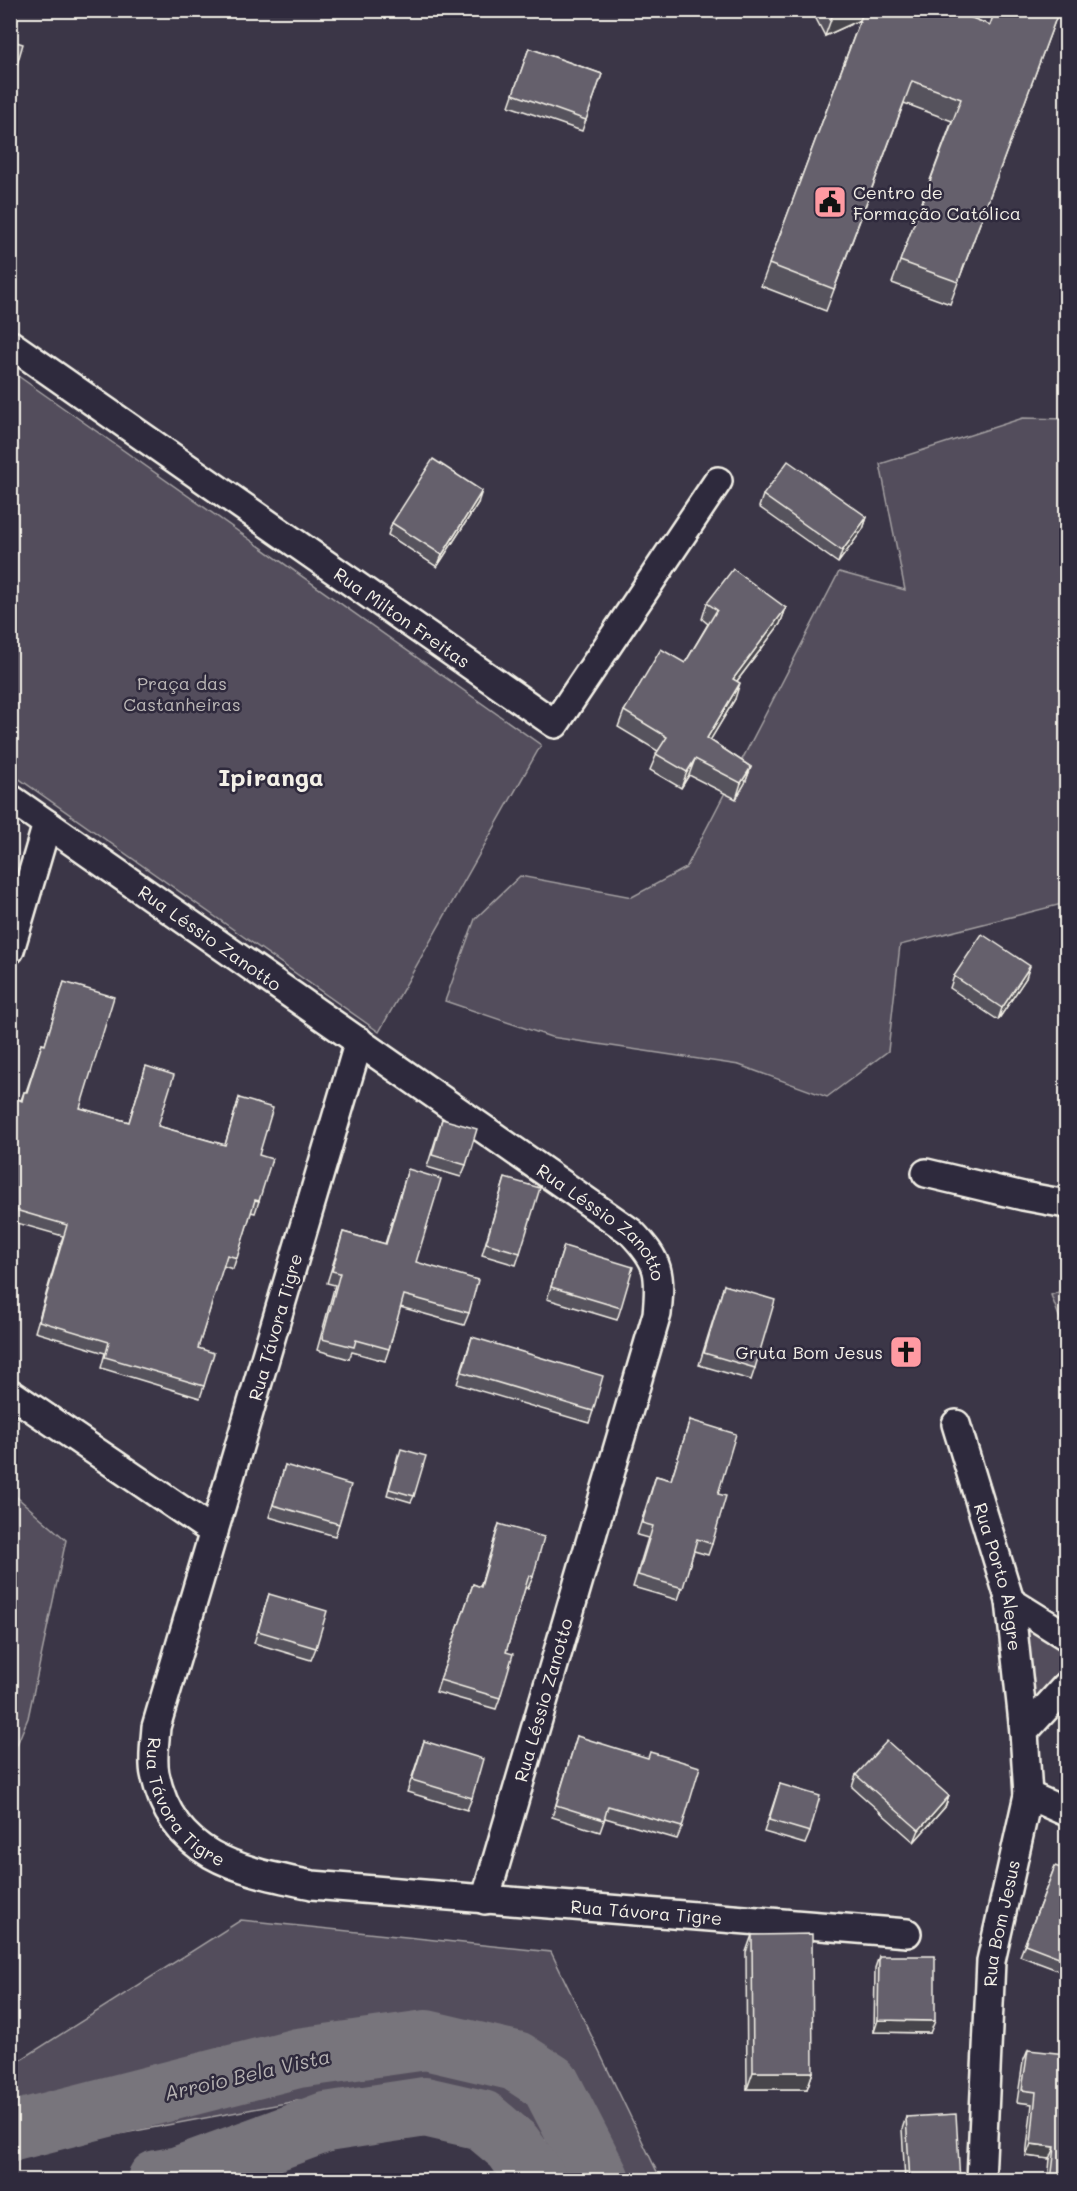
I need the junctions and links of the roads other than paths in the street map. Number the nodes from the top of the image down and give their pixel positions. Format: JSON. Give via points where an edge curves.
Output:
{"nodes":[{"id":1,"x":10,"y":344,"type":"edge"},
{"id":2,"x":718,"y":481,"type":"dead end"},
{"id":3,"x":10,"y":798,"type":"edge"},
{"id":4,"x":48,"y":824,"type":"junction"},
{"id":5,"x":10,"y":950,"type":"edge"},
{"id":6,"x":359,"y":1041,"type":"junction"},
{"id":7,"x":926,"y":1173,"type":"dead end"},
{"id":8,"x":1066,"y":1204,"type":"edge"},
{"id":9,"x":10,"y":1393,"type":"edge"},
{"id":10,"x":956,"y":1424,"type":"dead end"},
{"id":11,"x":214,"y":1532,"type":"junction"},
{"id":12,"x":1010,"y":1601,"type":"junction"},
{"id":13,"x":1066,"y":1636,"type":"edge"},
{"id":14,"x":1066,"y":1686,"type":"edge"},
{"id":15,"x":1024,"y":1732,"type":"junction"},
{"id":16,"x":1028,"y":1795,"type":"junction"},
{"id":17,"x":1066,"y":1812,"type":"edge"},
{"id":18,"x":485,"y":1900,"type":"junction"},
{"id":19,"x":907,"y":1933,"type":"dead end"},
{"id":20,"x":981,"y":2181,"type":"edge"}],
"edges":[{"from":1,"to":2,"type":"street","name":"Rua Milton Freitas","via":[[555,724]]},
{"from":3,"to":4,"type":"street","name":"Rua Léssio Zanotto"},
{"from":4,"to":5,"type":"street"},
{"from":4,"to":6,"type":"street","name":"Rua Léssio Zanotto"},
{"from":6,"to":11,"type":"street","name":"Rua Távora Tigre"},
{"from":6,"to":18,"type":"street","name":"Rua Léssio Zanotto","via":[[632,1232],[653,1255],[660,1284],[657,1314]]},
{"from":7,"to":8,"type":"street"},
{"from":9,"to":11,"type":"street"},
{"from":10,"to":12,"type":"street","name":"Rua Porto Alegre"},
{"from":11,"to":18,"type":"street","name":"Rua Távora Tigre","via":[[156,1727],[155,1773],[171,1816],[196,1847],[244,1871],[312,1885]]},
{"from":12,"to":13,"type":"street"},
{"from":12,"to":15,"type":"street","name":"Rua Porto Alegre"},
{"from":14,"to":15,"type":"street"},
{"from":15,"to":16,"type":"street","name":"Rua Bom Jesus"},
{"from":16,"to":17,"type":"street"},
{"from":16,"to":20,"type":"street","name":"Rua Bom Jesus","via":[[991,1961]]},
{"from":18,"to":19,"type":"street","name":"Rua Távora Tigre"}]}
